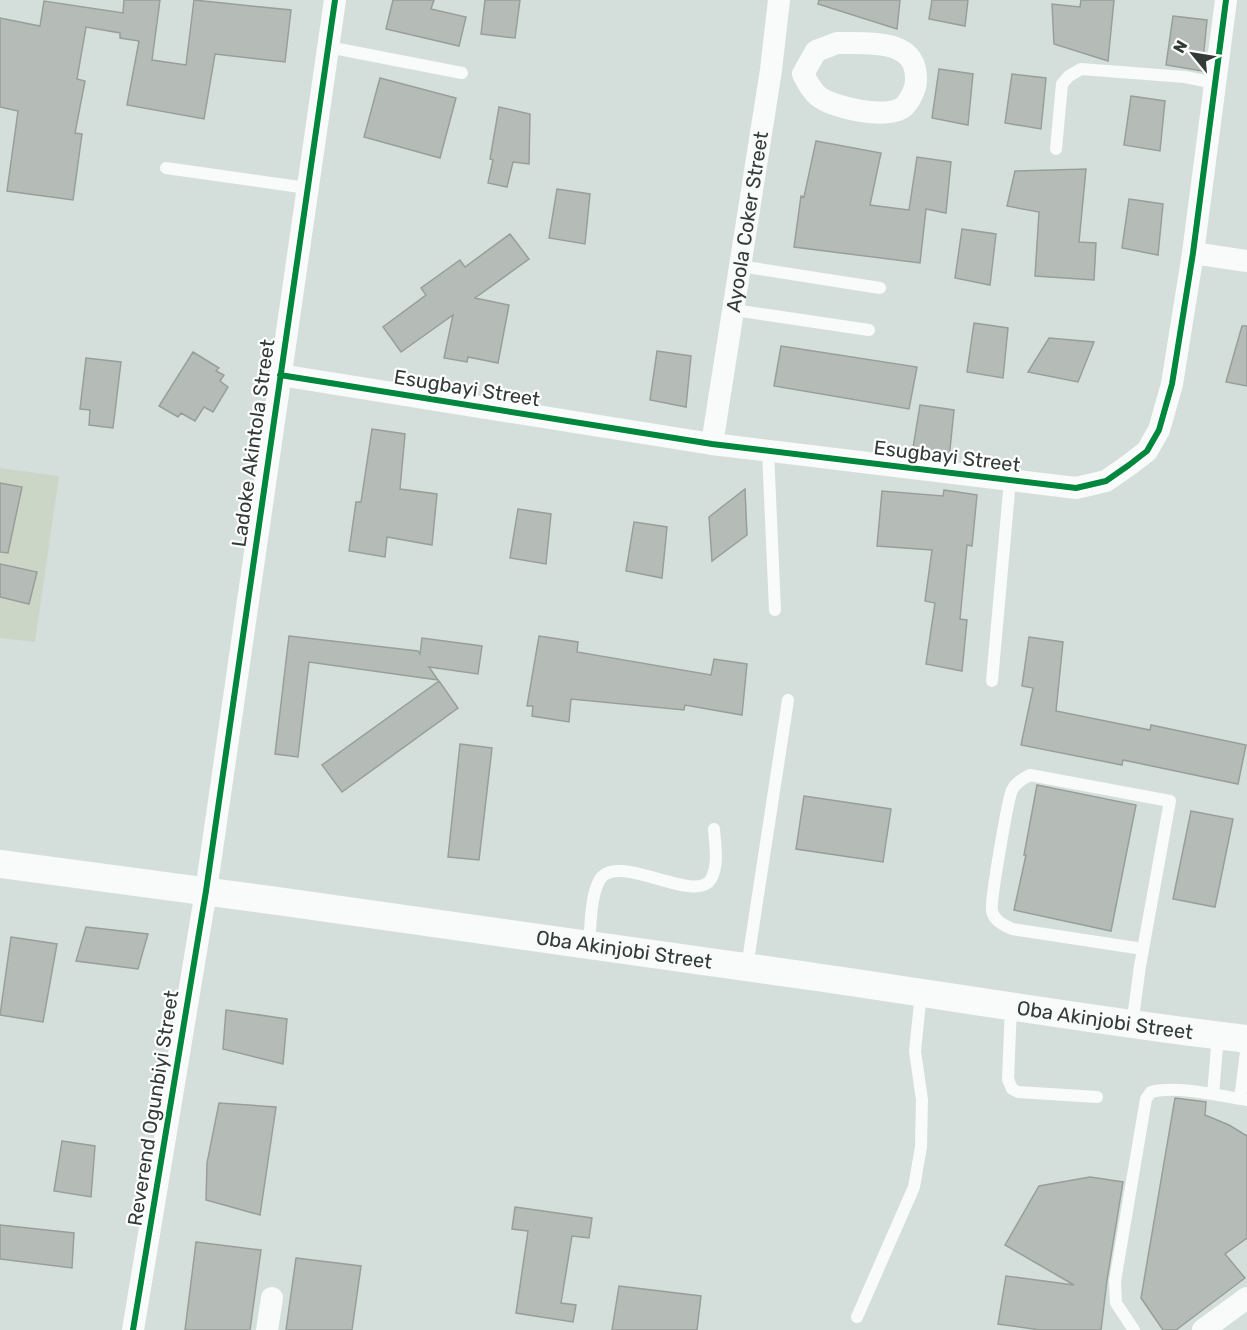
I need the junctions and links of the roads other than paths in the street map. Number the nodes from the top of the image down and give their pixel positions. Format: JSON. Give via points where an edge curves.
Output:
{"nodes":[{"id":1,"x":335,"y":0,"type":"edge"},
{"id":2,"x":778,"y":0,"type":"edge"},
{"id":3,"x":1226,"y":0,"type":"edge"},
{"id":4,"x":328,"y":47,"type":"junction"},
{"id":5,"x":771,"y":70,"type":"junction"},
{"id":6,"x":462,"y":73,"type":"dead end"},
{"id":7,"x":802,"y":74,"type":"junction"},
{"id":8,"x":1215,"y":83,"type":"junction"},
{"id":9,"x":1056,"y":149,"type":"dead end"},
{"id":10,"x":166,"y":168,"type":"dead end"},
{"id":11,"x":307,"y":188,"type":"junction"},
{"id":12,"x":1194,"y":253,"type":"junction"},
{"id":13,"x":1247,"y":261,"type":"edge"},
{"id":14,"x":740,"y":266,"type":"junction"},
{"id":15,"x":880,"y":288,"type":"dead end"},
{"id":16,"x":734,"y":310,"type":"junction"},
{"id":17,"x":869,"y":330,"type":"dead end"},
{"id":18,"x":280,"y":375,"type":"junction"},
{"id":19,"x":712,"y":444,"type":"junction"},
{"id":20,"x":768,"y":451,"type":"junction"},
{"id":21,"x":1010,"y":480,"type":"junction"},
{"id":22,"x":775,"y":610,"type":"dead end"},
{"id":23,"x":992,"y":681,"type":"dead end"},
{"id":24,"x":788,"y":700,"type":"dead end"},
{"id":25,"x":714,"y":829,"type":"dead end"},
{"id":26,"x":0,"y":864,"type":"edge"},
{"id":27,"x":206,"y":891,"type":"junction"},
{"id":28,"x":589,"y":945,"type":"junction"},
{"id":29,"x":1143,"y":949,"type":"junction"},
{"id":30,"x":747,"y":967,"type":"junction"},
{"id":31,"x":921,"y":993,"type":"junction"},
{"id":32,"x":1011,"y":1007,"type":"junction"},
{"id":33,"x":1132,"y":1026,"type":"junction"},
{"id":34,"x":1218,"y":1035,"type":"junction"},
{"id":35,"x":1247,"y":1038,"type":"edge"},
{"id":36,"x":1247,"y":1044,"type":"edge"},
{"id":37,"x":1213,"y":1094,"type":"junction"},
{"id":38,"x":1097,"y":1097,"type":"dead end"},
{"id":39,"x":1244,"y":1100,"type":"edge"},
{"id":40,"x":272,"y":1298,"type":"dead end"},
{"id":41,"x":1247,"y":1298,"type":"edge"},
{"id":42,"x":857,"y":1317,"type":"dead end"},
{"id":43,"x":133,"y":1330,"type":"edge"},
{"id":44,"x":267,"y":1330,"type":"edge"},
{"id":45,"x":1134,"y":1330,"type":"edge"},
{"id":46,"x":1203,"y":1330,"type":"edge"}],
"edges":[{"from":1,"to":4,"type":"street","name":"Ladoke Akintola Street"},
{"from":2,"to":5,"type":"street","name":"Ayoola Coker Street"},
{"from":3,"to":8,"type":"street","name":"Esugbayi Street"},
{"from":4,"to":6,"type":"lane"},
{"from":4,"to":11,"type":"street","name":"Ladoke Akintola Street"},
{"from":5,"to":7,"type":"street"},
{"from":5,"to":14,"type":"street","name":"Ayoola Coker Street"},
{"from":7,"to":7,"type":"street","via":[[820,98],[839,107],[883,114],[902,108],[916,84],[912,59],[899,48],[872,44],[837,43],[816,51]]},
{"from":8,"to":9,"type":"lane","via":[[1081,69],[1062,84]]},
{"from":8,"to":12,"type":"street","name":"Esugbayi Street"},
{"from":10,"to":11,"type":"lane"},
{"from":11,"to":18,"type":"street","name":"Ladoke Akintola Street"},
{"from":12,"to":13,"type":"street"},
{"from":12,"to":21,"type":"street","name":"Esugbayi Street","via":[[1172,384],[1159,430],[1147,450],[1106,481],[1076,488]]},
{"from":14,"to":15,"type":"lane"},
{"from":14,"to":16,"type":"street","name":"Ayoola Coker Street"},
{"from":16,"to":17,"type":"lane"},
{"from":16,"to":19,"type":"street","name":"Ayoola Coker Street"},
{"from":18,"to":19,"type":"street","name":"Esugbayi Street"},
{"from":18,"to":27,"type":"street","name":"Ladoke Akintola Street"},
{"from":19,"to":20,"type":"street","name":"Esugbayi Street"},
{"from":20,"to":21,"type":"street","name":"Esugbayi Street"},
{"from":20,"to":22,"type":"lane"},
{"from":21,"to":23,"type":"lane"},
{"from":24,"to":30,"type":"lane"},
{"from":25,"to":28,"type":"lane","via":[[715,864],[705,886],[612,870],[603,875],[594,897]]},
{"from":26,"to":27,"type":"street","name":"Oba Akinjobi Street"},
{"from":27,"to":28,"type":"street","name":"Oba Akinjobi Street"},
{"from":27,"to":43,"type":"street","name":"Reverend Ogunbiyi Street"},
{"from":28,"to":30,"type":"street","name":"Oba Akinjobi Street"},
{"from":29,"to":29,"type":"lane","via":[[1170,801],[1030,776],[1022,779],[1011,792],[994,889],[992,912],[998,922],[1012,929]]},
{"from":29,"to":33,"type":"lane"},
{"from":30,"to":31,"type":"street","name":"Oba Akinjobi Street"},
{"from":31,"to":32,"type":"street","name":"Oba Akinjobi Street"},
{"from":31,"to":42,"type":"lane","via":[[915,1051],[921,1148],[914,1187]]},
{"from":32,"to":33,"type":"street","name":"Oba Akinjobi Street"},
{"from":32,"to":38,"type":"lane","via":[[1008,1080],[1012,1089]]},
{"from":33,"to":34,"type":"street","name":"Oba Akinjobi Street"},
{"from":34,"to":35,"type":"street","name":"Oba Akinjobi Street"},
{"from":34,"to":37,"type":"lane"},
{"from":36,"to":39,"type":"lane"},
{"from":37,"to":39,"type":"lane"},
{"from":37,"to":45,"type":"lane","via":[[1160,1089],[1146,1099],[1114,1281],[1116,1303]]},
{"from":40,"to":44,"type":"street"},
{"from":41,"to":46,"type":"street"}]}
